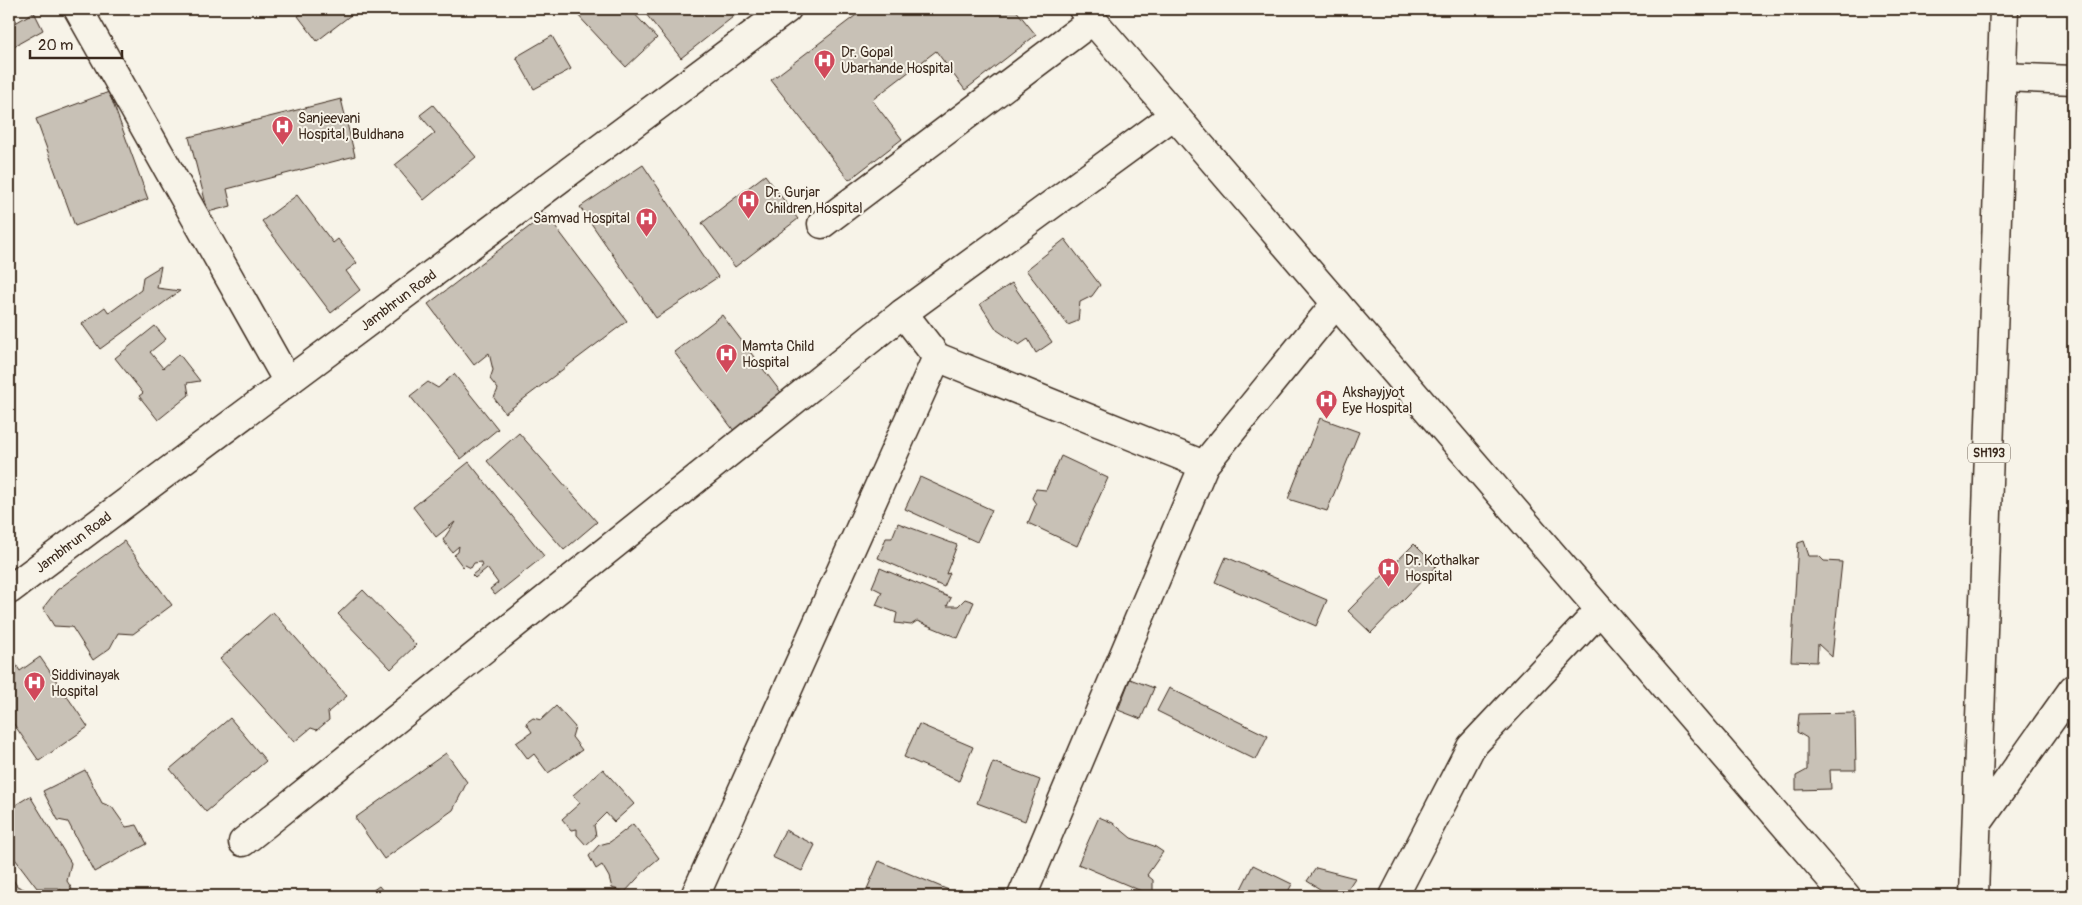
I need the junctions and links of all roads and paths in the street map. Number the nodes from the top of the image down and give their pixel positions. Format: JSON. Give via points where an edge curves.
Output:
{"nodes":[{"id":1,"x":78,"y":9,"type":"edge"},
{"id":2,"x":787,"y":9,"type":"edge"},
{"id":3,"x":2004,"y":9,"type":"edge"},
{"id":4,"x":1088,"y":15,"type":"edge"},
{"id":5,"x":2002,"y":77,"type":"junction"},
{"id":6,"x":2073,"y":80,"type":"edge"},
{"id":7,"x":1174,"y":115,"type":"junction"},
{"id":8,"x":822,"y":224,"type":"dead end"},
{"id":9,"x":1336,"y":303,"type":"junction"},
{"id":10,"x":903,"y":313,"type":"junction"},
{"id":11,"x":937,"y":357,"type":"junction"},
{"id":12,"x":288,"y":382,"type":"junction"},
{"id":13,"x":1204,"y":465,"type":"junction"},
{"id":14,"x":9,"y":590,"type":"edge"},
{"id":15,"x":1600,"y":610,"type":"junction"},
{"id":16,"x":2073,"y":689,"type":"edge"},
{"id":17,"x":1977,"y":824,"type":"junction"},
{"id":18,"x":243,"y":842,"type":"dead end"},
{"id":19,"x":695,"y":896,"type":"edge"},
{"id":20,"x":1022,"y":896,"type":"edge"},
{"id":21,"x":1394,"y":896,"type":"edge"},
{"id":22,"x":1846,"y":896,"type":"edge"},
{"id":23,"x":1974,"y":896,"type":"edge"}],
"edges":[{"from":1,"to":12,"type":"street"},
{"from":2,"to":12,"type":"street","name":"Jambhrun Road"},
{"from":3,"to":5,"type":"street","number":"SH193"},
{"from":4,"to":7,"type":"street"},
{"from":4,"to":8,"type":"street"},
{"from":5,"to":6,"type":"street"},
{"from":5,"to":17,"type":"street","number":"SH193"},
{"from":7,"to":9,"type":"street"},
{"from":7,"to":10,"type":"street"},
{"from":9,"to":13,"type":"street"},
{"from":9,"to":15,"type":"street"},
{"from":10,"to":11,"type":"street"},
{"from":10,"to":18,"type":"street"},
{"from":11,"to":13,"type":"street"},
{"from":11,"to":19,"type":"street"},
{"from":12,"to":14,"type":"street","name":"Jambhrun Road"},
{"from":13,"to":20,"type":"street"},
{"from":15,"to":21,"type":"street","via":[[1470,747]]},
{"from":15,"to":22,"type":"street"},
{"from":16,"to":17,"type":"street"},
{"from":17,"to":23,"type":"street","number":"SH193"}]}
